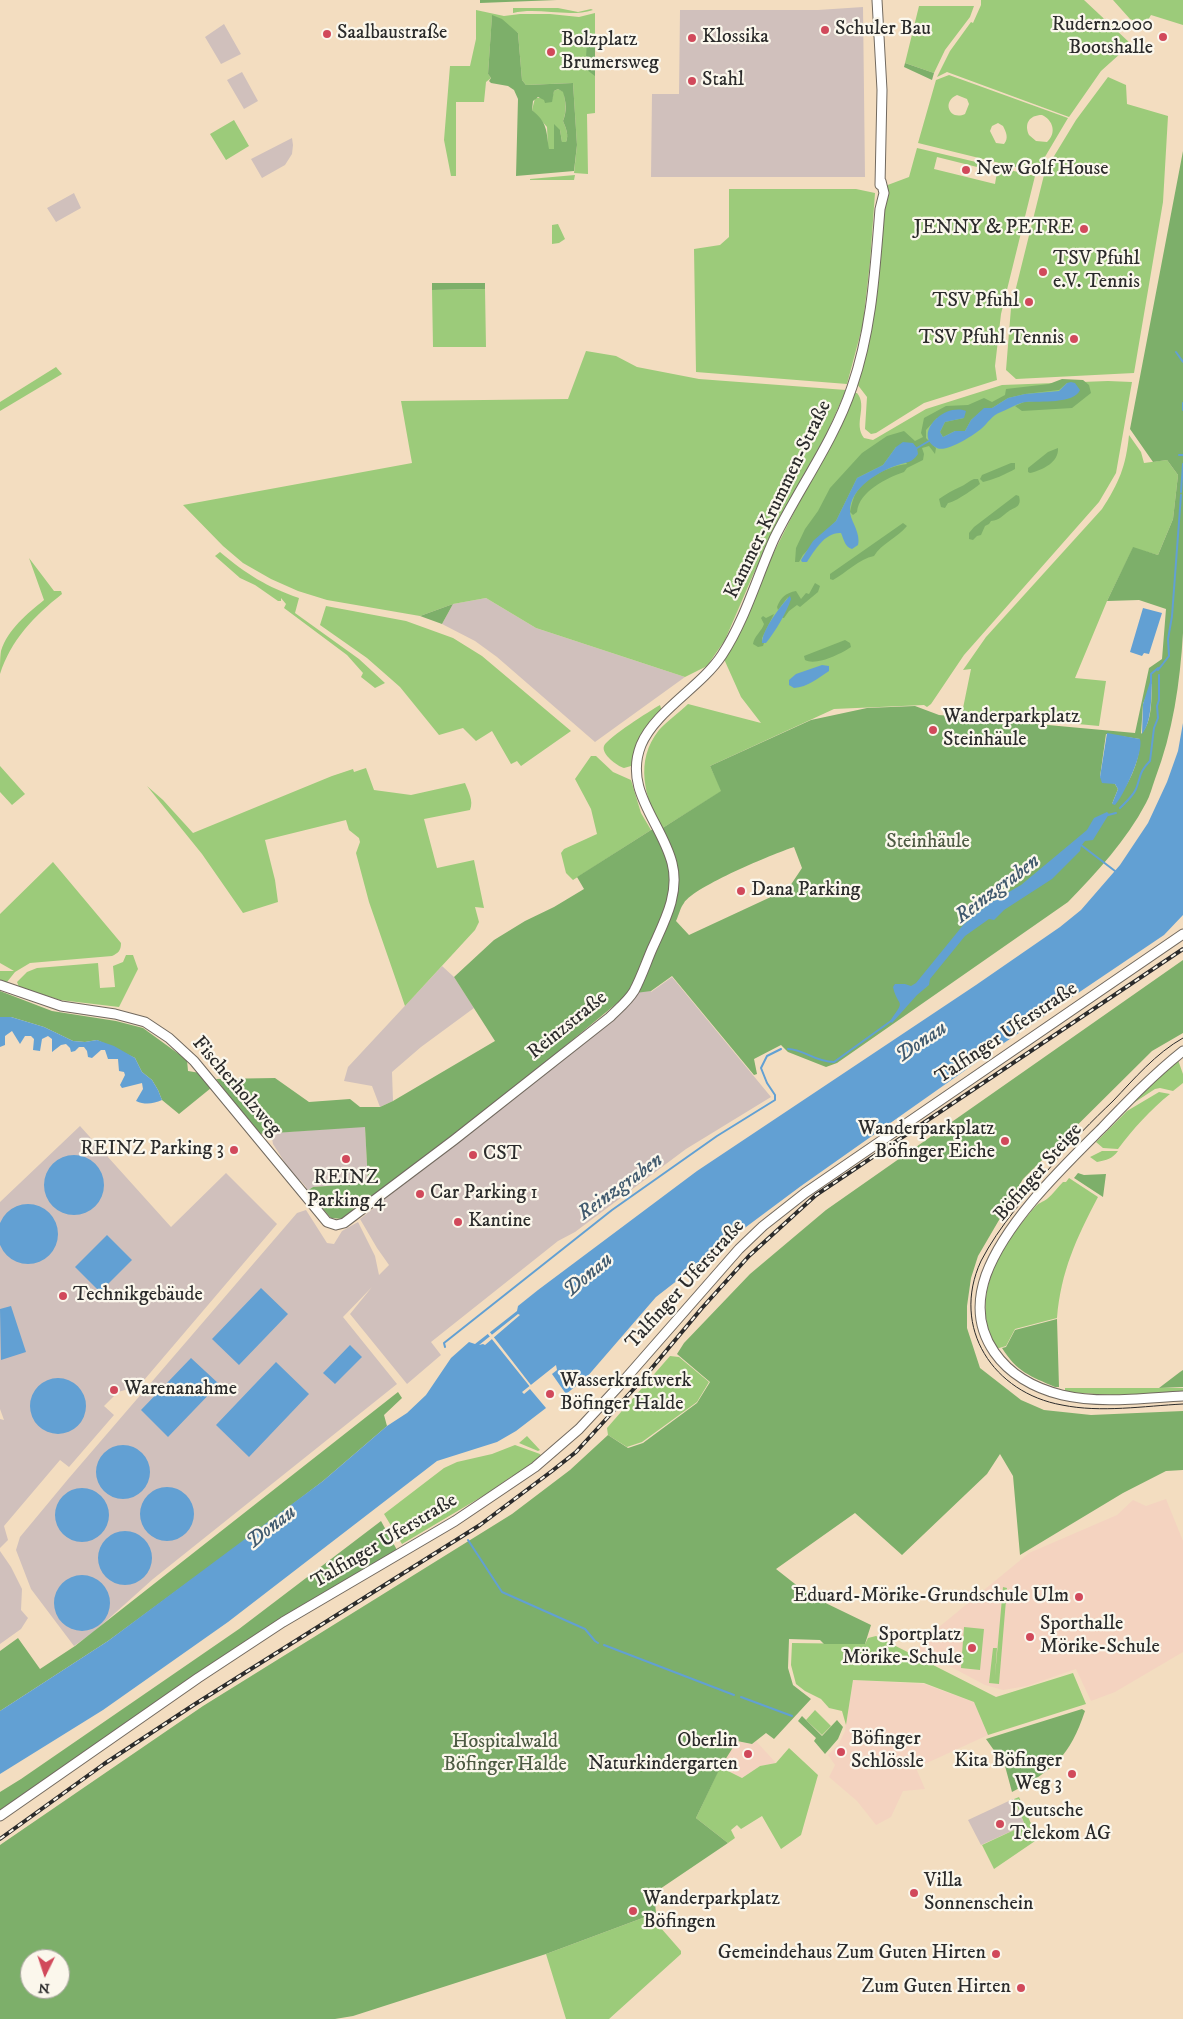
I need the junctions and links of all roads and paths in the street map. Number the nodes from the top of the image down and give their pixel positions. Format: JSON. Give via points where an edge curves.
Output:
{"nodes":[{"id":1,"x":877,"y":0,"type":"edge"},
{"id":2,"x":637,"y":773,"type":"joint"},
{"id":3,"x":1183,"y":934,"type":"edge"},
{"id":4,"x":0,"y":985,"type":"edge"},
{"id":5,"x":1183,"y":1051,"type":"edge"},
{"id":6,"x":336,"y":1225,"type":"joint"},
{"id":7,"x":1183,"y":1396,"type":"edge"},
{"id":8,"x":0,"y":1816,"type":"edge"}],
"edges":[{"from":1,"to":2,"type":"street","name":"Kammer-Krummen-Straße","via":[[882,90],[881,180],[884,193],[868,324],[852,387],[775,537],[722,655],[649,732],[641,744]]},
{"from":2,"to":6,"type":"street","name":"Reinzstraße","via":[[644,804],[672,861],[675,885],[667,915],[633,992],[610,1017],[454,1140],[344,1223]]},
{"from":3,"to":8,"type":"street","name":"Talfinger Uferstraße","via":[[805,1193],[763,1226],[714,1276],[606,1401],[535,1468],[455,1521],[283,1622]]},
{"from":4,"to":6,"type":"street","name":"Fischerholzweg","via":[[61,1006],[130,1017],[145,1022],[169,1038],[194,1060],[322,1216]]},
{"from":5,"to":7,"type":"street","name":"Böfinger Steige","via":[[1127,1102],[1028,1208],[1007,1236],[986,1275],[980,1306],[981,1321],[992,1350],[1002,1364],[1038,1387],[1078,1397]]}]}
